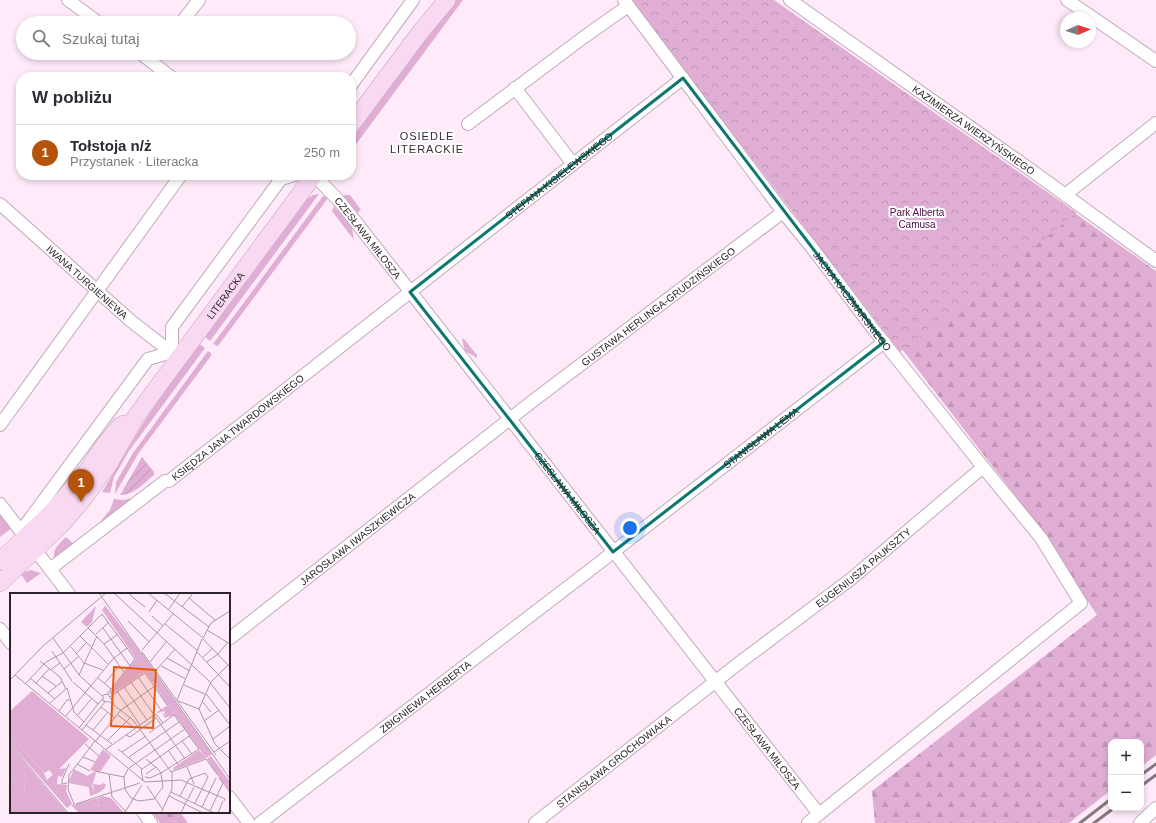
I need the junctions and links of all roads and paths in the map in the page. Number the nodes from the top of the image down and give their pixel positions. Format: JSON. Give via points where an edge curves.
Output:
{"nodes":[{"id":1,"x":68,"y":0,"type":"edge"},
{"id":2,"x":198,"y":0,"type":"edge"},
{"id":3,"x":413,"y":0,"type":"edge"},
{"id":4,"x":440,"y":0,"type":"edge"},
{"id":5,"x":447,"y":0,"type":"edge"},
{"id":6,"x":790,"y":0,"type":"edge"},
{"id":7,"x":1067,"y":0,"type":"edge"},
{"id":8,"x":626,"y":3,"type":"edge"},
{"id":9,"x":90,"y":16,"type":"edge"},
{"id":10,"x":186,"y":16,"type":"edge"},
{"id":11,"x":422,"y":30,"type":"junction"},
{"id":12,"x":157,"y":60,"type":"edge"},
{"id":13,"x":1156,"y":61,"type":"edge"},
{"id":14,"x":167,"y":72,"type":"edge"},
{"id":15,"x":356,"y":78,"type":"edge"},
{"id":16,"x":683,"y":78,"type":"junction"},
{"id":17,"x":515,"y":88,"type":"junction"},
{"id":18,"x":356,"y":118,"type":"edge"},
{"id":19,"x":1156,"y":123,"type":"edge"},
{"id":20,"x":468,"y":124,"type":"dead end"},
{"id":21,"x":573,"y":164,"type":"junction"},
{"id":22,"x":177,"y":180,"type":"edge"},
{"id":23,"x":280,"y":180,"type":"edge"},
{"id":24,"x":309,"y":180,"type":"edge"},
{"id":25,"x":316,"y":180,"type":"edge"},
{"id":26,"x":1065,"y":195,"type":"junction"},
{"id":27,"x":0,"y":204,"type":"edge"},
{"id":28,"x":782,"y":212,"type":"junction"},
{"id":29,"x":1156,"y":261,"type":"edge"},
{"id":30,"x":96,"y":290,"type":"junction"},
{"id":31,"x":410,"y":292,"type":"junction"},
{"id":32,"x":884,"y":342,"type":"junction"},
{"id":33,"x":175,"y":355,"type":"junction"},
{"id":34,"x":510,"y":419,"type":"junction"},
{"id":35,"x":0,"y":425,"type":"edge"},
{"id":36,"x":983,"y":467,"type":"junction"},
{"id":37,"x":0,"y":504,"type":"edge"},
{"id":38,"x":27,"y":540,"type":"junction"},
{"id":39,"x":613,"y":552,"type":"junction"},
{"id":40,"x":0,"y":561,"type":"edge"},
{"id":41,"x":50,"y":570,"type":"junction"},
{"id":42,"x":0,"y":583,"type":"edge"},
{"id":43,"x":68,"y":593,"type":"edge"},
{"id":44,"x":0,"y":629,"type":"edge"},
{"id":45,"x":230,"y":638,"type":"edge"},
{"id":46,"x":10,"y":642,"type":"edge"},
{"id":47,"x":715,"y":682,"type":"junction"},
{"id":48,"x":230,"y":798,"type":"edge"},
{"id":49,"x":1156,"y":808,"type":"edge"},
{"id":50,"x":144,"y":813,"type":"edge"},
{"id":51,"x":819,"y":814,"type":"junction"},
{"id":52,"x":1143,"y":822,"type":"edge"},
{"id":53,"x":151,"y":823,"type":"edge"},
{"id":54,"x":250,"y":823,"type":"edge"},
{"id":55,"x":260,"y":823,"type":"edge"},
{"id":56,"x":535,"y":823,"type":"edge"},
{"id":57,"x":808,"y":823,"type":"edge"}],
"edges":[{"from":1,"to":9,"type":"street"},
{"from":2,"to":10,"type":"street"},
{"from":3,"to":15,"type":"street"},
{"from":4,"to":11,"type":"street"},
{"from":5,"to":11,"type":"street"},
{"from":6,"to":26,"type":"street","name":"KAZIMIERZA WIERZYŃSKIEGO"},
{"from":7,"to":13,"type":"street"},
{"from":8,"to":16,"type":"street","name":"JACKA KACZMARSKIEGO"},
{"from":8,"to":17,"type":"street"},
{"from":11,"to":18,"type":"street"},
{"from":12,"to":14,"type":"street"},
{"from":16,"to":21,"type":"street","name":"STEFANA KISIELEWSKIEGO"},
{"from":16,"to":28,"type":"street","name":"JACKA KACZMARSKIEGO"},
{"from":17,"to":20,"type":"street"},
{"from":17,"to":21,"type":"street"},
{"from":19,"to":26,"type":"street"},
{"from":21,"to":31,"type":"street","name":"STEFANA KISIELEWSKIEGO"},
{"from":22,"to":30,"type":"street"},
{"from":23,"to":33,"type":"street","via":[[172,327]]},
{"from":24,"to":33,"type":"street","name":"LITERACKA"},
{"from":25,"to":31,"type":"street","name":"CZESŁAWA MIŁOSZA","via":[[338,200]]},
{"from":26,"to":29,"type":"street","name":"KAZIMIERZA WIERZYŃSKIEGO"},
{"from":27,"to":30,"type":"street","name":"IWANA TURGIENIEWA"},
{"from":28,"to":32,"type":"street","name":"JACKA KACZMARSKIEGO"},
{"from":28,"to":34,"type":"street","name":"GUSTAWA HERLINGA-GRUDZIŃSKIEGO"},
{"from":30,"to":33,"type":"street","name":"IWANA TURGIENIEWA"},
{"from":30,"to":35,"type":"street"},
{"from":31,"to":34,"type":"street","name":"CZESŁAWA MIŁOSZA"},
{"from":31,"to":41,"type":"street","name":"KSIĘDZA JANA TWARDOWSKIEGO","via":[[169,481],[165,481]]},
{"from":32,"to":36,"type":"street","name":"JACKA KACZMARSKIEGO"},
{"from":32,"to":39,"type":"street","name":"STANISŁAWA LEMA"},
{"from":33,"to":38,"type":"street","name":"LITERACKA","via":[[109,464],[81,502],[60,526]]},
{"from":33,"to":38,"type":"street","via":[[148,359]]},
{"from":34,"to":39,"type":"street","name":"CZESŁAWA MIŁOSZA"},
{"from":34,"to":45,"type":"street","name":"JAROSŁAWA IWASZKIEWICZA"},
{"from":36,"to":47,"type":"street","name":"EUGENIUSZA PAUKSZTY","via":[[851,579]]},
{"from":36,"to":51,"type":"street","name":"JACKA KACZMARSKIEGO","via":[[1042,538],[1081,603]]},
{"from":37,"to":38,"type":"street"},
{"from":38,"to":40,"type":"street","name":"LITERACKA"},
{"from":38,"to":41,"type":"street"},
{"from":38,"to":42,"type":"street","name":"LITERACKA"},
{"from":39,"to":47,"type":"street","name":"CZESŁAWA MIŁOSZA"},
{"from":39,"to":55,"type":"street","name":"ZBIGNIEWA HERBERTA"},
{"from":41,"to":43,"type":"street"},
{"from":44,"to":46,"type":"street"},
{"from":47,"to":51,"type":"street","name":"CZESŁAWA MIŁOSZA"},
{"from":47,"to":56,"type":"street","name":"STANISŁAWA GROCHOWIAKA"},
{"from":48,"to":54,"type":"street"},
{"from":49,"to":52,"type":"street"},
{"from":50,"to":53,"type":"street"},
{"from":51,"to":57,"type":"street"}]}
